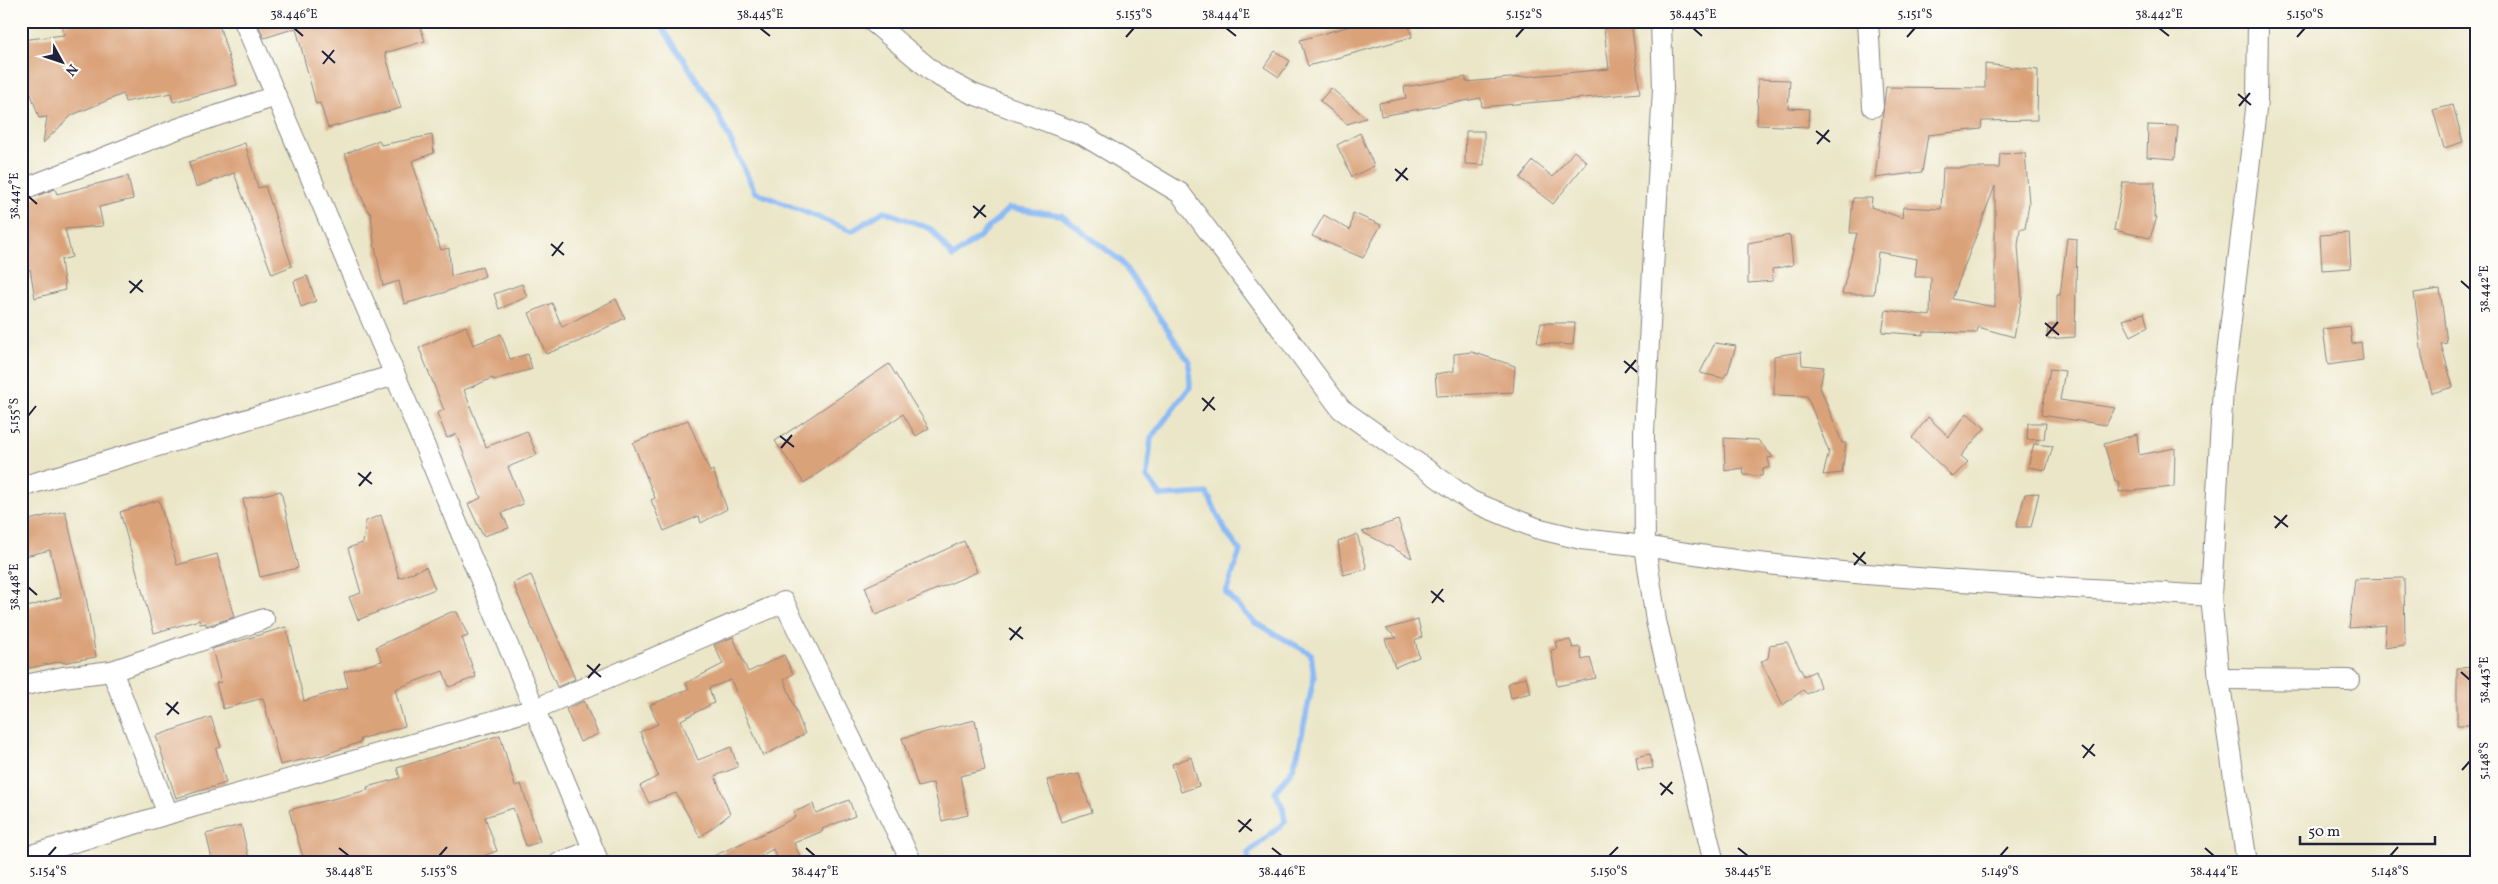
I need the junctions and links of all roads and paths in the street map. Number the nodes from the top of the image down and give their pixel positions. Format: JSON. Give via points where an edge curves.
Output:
{"nodes":[{"id":1,"x":244,"y":21,"type":"edge"},
{"id":2,"x":872,"y":21,"type":"edge"},
{"id":3,"x":1660,"y":21,"type":"edge"},
{"id":4,"x":1868,"y":21,"type":"edge"},
{"id":5,"x":2258,"y":21,"type":"edge"},
{"id":6,"x":276,"y":96,"type":"junction"},
{"id":7,"x":1873,"y":107,"type":"dead end"},
{"id":8,"x":21,"y":190,"type":"edge"},
{"id":9,"x":395,"y":375,"type":"junction"},
{"id":10,"x":21,"y":487,"type":"edge"},
{"id":11,"x":1645,"y":546,"type":"junction"},
{"id":12,"x":2211,"y":596,"type":"junction"},
{"id":13,"x":264,"y":619,"type":"dead end"},
{"id":14,"x":112,"y":671,"type":"junction"},
{"id":15,"x":2219,"y":679,"type":"junction"},
{"id":16,"x":2349,"y":680,"type":"dead end"},
{"id":17,"x":21,"y":686,"type":"edge"},
{"id":18,"x":534,"y":710,"type":"junction"},
{"id":19,"x":168,"y":814,"type":"junction"},
{"id":20,"x":596,"y":857,"type":"edge"},
{"id":21,"x":21,"y":858,"type":"edge"},
{"id":22,"x":559,"y":863,"type":"edge"},
{"id":23,"x":912,"y":863,"type":"edge"},
{"id":24,"x":1714,"y":863,"type":"edge"},
{"id":25,"x":2247,"y":863,"type":"edge"}],
"edges":[{"from":1,"to":6,"type":"street"},
{"from":2,"to":11,"type":"street","via":[[937,75],[973,94],[1083,135],[1180,194],[1341,409],[1471,501],[1536,528],[1581,539]]},
{"from":3,"to":11,"type":"street","via":[[1663,89],[1644,432]]},
{"from":4,"to":7,"type":"street"},
{"from":5,"to":12,"type":"street","via":[[2258,102],[2223,388]]},
{"from":6,"to":8,"type":"street","via":[[177,129]]},
{"from":6,"to":9,"type":"street"},
{"from":9,"to":10,"type":"street"},
{"from":9,"to":18,"type":"street"},
{"from":11,"to":12,"type":"street","via":[[1739,562]]},
{"from":11,"to":24,"type":"street","via":[[1656,621]]},
{"from":12,"to":15,"type":"street"},
{"from":13,"to":14,"type":"street"},
{"from":14,"to":17,"type":"street"},
{"from":14,"to":19,"type":"street"},
{"from":15,"to":16,"type":"street"},
{"from":15,"to":25,"type":"street"},
{"from":18,"to":19,"type":"street"},
{"from":18,"to":20,"type":"street"},
{"from":18,"to":23,"type":"street","via":[[784,602]]},
{"from":19,"to":21,"type":"street"},
{"from":20,"to":22,"type":"street"}]}
